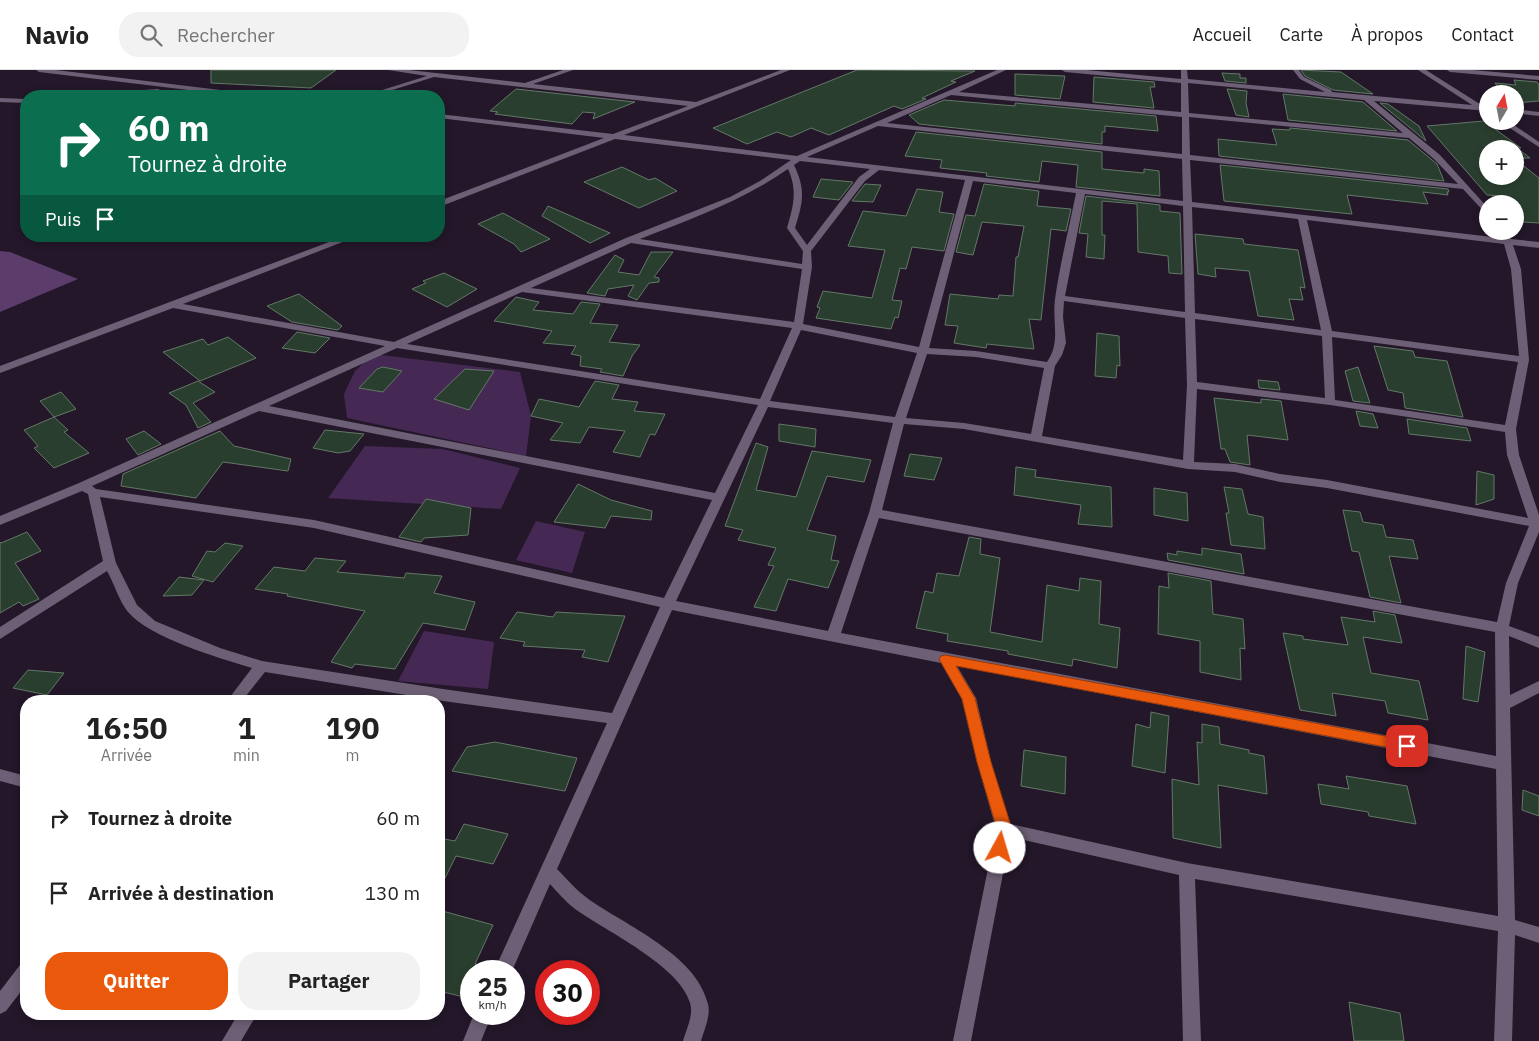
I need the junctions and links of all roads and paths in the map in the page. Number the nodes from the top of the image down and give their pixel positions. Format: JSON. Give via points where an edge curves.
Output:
{"nodes":[{"id":1,"x":40,"y":70,"type":"edge"},
{"id":2,"x":122,"y":70,"type":"edge"},
{"id":3,"x":391,"y":70,"type":"edge"},
{"id":4,"x":453,"y":70,"type":"edge"},
{"id":5,"x":570,"y":70,"type":"edge"},
{"id":6,"x":787,"y":70,"type":"edge"},
{"id":7,"x":1003,"y":70,"type":"edge"},
{"id":8,"x":1065,"y":70,"type":"edge"},
{"id":9,"x":1184,"y":70,"type":"edge"},
{"id":10,"x":1296,"y":70,"type":"edge"},
{"id":11,"x":1420,"y":70,"type":"edge"},
{"id":12,"x":1450,"y":70,"type":"edge"},
{"id":13,"x":437,"y":75,"type":"junction"},
{"id":14,"x":1539,"y":78,"type":"edge"},
{"id":15,"x":108,"y":79,"type":"junction"},
{"id":16,"x":1184,"y":82,"type":"junction"},
{"id":17,"x":522,"y":85,"type":"junction"},
{"id":18,"x":190,"y":89,"type":"junction"},
{"id":19,"x":175,"y":90,"type":"edge"},
{"id":20,"x":199,"y":90,"type":"edge"},
{"id":21,"x":386,"y":90,"type":"edge"},
{"id":22,"x":949,"y":92,"type":"junction"},
{"id":23,"x":1335,"y":95,"type":"junction"},
{"id":24,"x":1365,"y":97,"type":"junction"},
{"id":25,"x":0,"y":100,"type":"edge"},
{"id":26,"x":20,"y":101,"type":"edge"},
{"id":27,"x":697,"y":104,"type":"junction"},
{"id":28,"x":1479,"y":105,"type":"edge"},
{"id":29,"x":1479,"y":108,"type":"edge"},
{"id":30,"x":1524,"y":112,"type":"edge"},
{"id":31,"x":1539,"y":114,"type":"edge"},
{"id":32,"x":1185,"y":116,"type":"junction"},
{"id":33,"x":445,"y":117,"type":"edge"},
{"id":34,"x":879,"y":124,"type":"junction"},
{"id":35,"x":1517,"y":130,"type":"edge"},
{"id":36,"x":613,"y":136,"type":"junction"},
{"id":37,"x":1414,"y":136,"type":"junction"},
{"id":38,"x":1528,"y":137,"type":"junction"},
{"id":39,"x":1539,"y":138,"type":"edge"},
{"id":40,"x":1539,"y":145,"type":"edge"},
{"id":41,"x":1186,"y":156,"type":"junction"},
{"id":42,"x":800,"y":157,"type":"junction"},
{"id":43,"x":788,"y":164,"type":"junction"},
{"id":44,"x":876,"y":168,"type":"junction"},
{"id":45,"x":970,"y":178,"type":"junction"},
{"id":46,"x":1466,"y":187,"type":"junction"},
{"id":47,"x":1081,"y":191,"type":"junction"},
{"id":48,"x":445,"y":202,"type":"edge"},
{"id":49,"x":1188,"y":203,"type":"junction"},
{"id":50,"x":1479,"y":203,"type":"edge"},
{"id":51,"x":1302,"y":217,"type":"junction"},
{"id":52,"x":1479,"y":234,"type":"edge"},
{"id":53,"x":630,"y":240,"type":"junction"},
{"id":54,"x":1505,"y":240,"type":"edge"},
{"id":55,"x":1520,"y":240,"type":"edge"},
{"id":56,"x":338,"y":242,"type":"edge"},
{"id":57,"x":1539,"y":245,"type":"edge"},
{"id":58,"x":807,"y":251,"type":"junction"},
{"id":59,"x":807,"y":266,"type":"junction"},
{"id":60,"x":520,"y":289,"type":"junction"},
{"id":61,"x":1060,"y":298,"type":"junction"},
{"id":62,"x":174,"y":305,"type":"junction"},
{"id":63,"x":1190,"y":315,"type":"junction"},
{"id":64,"x":798,"y":326,"type":"junction"},
{"id":65,"x":1327,"y":332,"type":"junction"},
{"id":66,"x":394,"y":345,"type":"junction"},
{"id":67,"x":923,"y":351,"type":"junction"},
{"id":68,"x":1524,"y":360,"type":"junction"},
{"id":69,"x":1050,"y":366,"type":"junction"},
{"id":70,"x":0,"y":370,"type":"edge"},
{"id":71,"x":1192,"y":385,"type":"junction"},
{"id":72,"x":1330,"y":402,"type":"junction"},
{"id":73,"x":764,"y":403,"type":"junction"},
{"id":74,"x":257,"y":407,"type":"junction"},
{"id":75,"x":900,"y":419,"type":"junction"},
{"id":76,"x":1510,"y":429,"type":"junction"},
{"id":77,"x":1036,"y":439,"type":"junction"},
{"id":78,"x":1188,"y":465,"type":"junction"},
{"id":79,"x":88,"y":489,"type":"junction"},
{"id":80,"x":719,"y":498,"type":"junction"},
{"id":81,"x":875,"y":513,"type":"junction"},
{"id":82,"x":0,"y":521,"type":"edge"},
{"id":83,"x":1537,"y":524,"type":"edge"},
{"id":84,"x":110,"y":563,"type":"junction"},
{"id":85,"x":668,"y":604,"type":"junction"},
{"id":86,"x":1502,"y":628,"type":"junction"},
{"id":87,"x":0,"y":634,"type":"edge"},
{"id":88,"x":833,"y":636,"type":"junction"},
{"id":89,"x":1539,"y":643,"type":"edge"},
{"id":90,"x":945,"y":659,"type":"junction"},
{"id":91,"x":262,"y":666,"type":"junction"},
{"id":92,"x":1539,"y":686,"type":"edge"},
{"id":93,"x":239,"y":695,"type":"edge"},
{"id":94,"x":419,"y":695,"type":"edge"},
{"id":95,"x":445,"y":699,"type":"edge"},
{"id":96,"x":1503,"y":705,"type":"junction"},
{"id":97,"x":617,"y":719,"type":"junction"},
{"id":98,"x":1503,"y":764,"type":"junction"},
{"id":99,"x":0,"y":775,"type":"edge"},
{"id":100,"x":20,"y":780,"type":"edge"},
{"id":101,"x":1004,"y":829,"type":"junction"},
{"id":102,"x":1188,"y":870,"type":"junction"},
{"id":103,"x":548,"y":871,"type":"junction"},
{"id":104,"x":1507,"y":925,"type":"junction"},
{"id":105,"x":1539,"y":935,"type":"edge"},
{"id":106,"x":508,"y":960,"type":"edge"},
{"id":107,"x":20,"y":979,"type":"edge"},
{"id":108,"x":0,"y":1005,"type":"edge"},
{"id":109,"x":244,"y":1020,"type":"edge"},
{"id":110,"x":479,"y":1025,"type":"edge"},
{"id":111,"x":231,"y":1041,"type":"edge"},
{"id":112,"x":472,"y":1041,"type":"edge"},
{"id":113,"x":692,"y":1041,"type":"edge"},
{"id":114,"x":962,"y":1041,"type":"edge"},
{"id":115,"x":1192,"y":1041,"type":"edge"},
{"id":116,"x":1503,"y":1041,"type":"edge"}],
"edges":[{"from":1,"to":15,"type":"street"},
{"from":2,"to":15,"type":"street"},
{"from":3,"to":13,"type":"street"},
{"from":4,"to":13,"type":"street"},
{"from":5,"to":17,"type":"street"},
{"from":6,"to":27,"type":"street"},
{"from":7,"to":22,"type":"street"},
{"from":8,"to":16,"type":"street"},
{"from":9,"to":16,"type":"street"},
{"from":10,"to":23,"type":"street","via":[[1302,78]]},
{"from":11,"to":28,"type":"street"},
{"from":12,"to":14,"type":"street"},
{"from":13,"to":17,"type":"street"},
{"from":13,"to":21,"type":"street"},
{"from":15,"to":18,"type":"street"},
{"from":16,"to":23,"type":"street"},
{"from":16,"to":32,"type":"street"},
{"from":17,"to":27,"type":"street"},
{"from":18,"to":19,"type":"street"},
{"from":18,"to":20,"type":"street"},
{"from":22,"to":32,"type":"street"},
{"from":22,"to":34,"type":"street"},
{"from":23,"to":24,"type":"street"},
{"from":24,"to":29,"type":"street"},
{"from":24,"to":37,"type":"street"},
{"from":25,"to":26,"type":"street"},
{"from":27,"to":36,"type":"street"},
{"from":30,"to":31,"type":"street"},
{"from":32,"to":37,"type":"street"},
{"from":32,"to":41,"type":"street"},
{"from":33,"to":36,"type":"street"},
{"from":34,"to":41,"type":"street"},
{"from":34,"to":42,"type":"street"},
{"from":35,"to":38,"type":"street"},
{"from":36,"to":42,"type":"street"},
{"from":36,"to":48,"type":"street"},
{"from":37,"to":46,"type":"street"},
{"from":38,"to":39,"type":"street"},
{"from":38,"to":40,"type":"street"},
{"from":41,"to":46,"type":"street"},
{"from":41,"to":49,"type":"street"},
{"from":42,"to":43,"type":"street"},
{"from":42,"to":44,"type":"street"},
{"from":43,"to":53,"type":"street","via":[[763,183],[733,199]]},
{"from":43,"to":58,"type":"street","via":[[798,182],[799,200],[792,228]]},
{"from":44,"to":45,"type":"street"},
{"from":44,"to":58,"type":"street","via":[[862,180]]},
{"from":45,"to":47,"type":"street"},
{"from":45,"to":67,"type":"street"},
{"from":46,"to":50,"type":"street"},
{"from":47,"to":49,"type":"street"},
{"from":47,"to":61,"type":"street"},
{"from":49,"to":51,"type":"street"},
{"from":49,"to":63,"type":"street"},
{"from":51,"to":52,"type":"street"},
{"from":51,"to":65,"type":"street"},
{"from":53,"to":59,"type":"street"},
{"from":53,"to":60,"type":"street"},
{"from":54,"to":68,"type":"street","via":[[1516,269]]},
{"from":55,"to":57,"type":"street"},
{"from":56,"to":62,"type":"street"},
{"from":58,"to":59,"type":"street"},
{"from":59,"to":64,"type":"street"},
{"from":60,"to":64,"type":"street"},
{"from":60,"to":66,"type":"street"},
{"from":61,"to":63,"type":"street"},
{"from":61,"to":69,"type":"street","via":[[1061,343]]},
{"from":62,"to":66,"type":"street"},
{"from":62,"to":70,"type":"street"},
{"from":63,"to":65,"type":"street"},
{"from":63,"to":71,"type":"street"},
{"from":64,"to":67,"type":"street"},
{"from":64,"to":73,"type":"street"},
{"from":65,"to":68,"type":"street"},
{"from":65,"to":72,"type":"street"},
{"from":66,"to":73,"type":"street"},
{"from":66,"to":74,"type":"street"},
{"from":67,"to":69,"type":"street","via":[[976,354]]},
{"from":67,"to":75,"type":"street"},
{"from":68,"to":76,"type":"street"},
{"from":69,"to":77,"type":"street"},
{"from":71,"to":72,"type":"street"},
{"from":71,"to":78,"type":"street"},
{"from":72,"to":76,"type":"street"},
{"from":73,"to":75,"type":"street","via":[[862,418]]},
{"from":73,"to":80,"type":"street"},
{"from":74,"to":79,"type":"street"},
{"from":74,"to":80,"type":"street"},
{"from":75,"to":77,"type":"street"},
{"from":75,"to":81,"type":"street"},
{"from":76,"to":83,"type":"street","via":[[1513,455]]},
{"from":77,"to":78,"type":"street"},
{"from":78,"to":83,"type":"street","via":[[1235,468]]},
{"from":79,"to":82,"type":"street"},
{"from":79,"to":84,"type":"street"},
{"from":79,"to":85,"type":"street","via":[[314,524]]},
{"from":80,"to":85,"type":"street"},
{"from":81,"to":86,"type":"street"},
{"from":81,"to":88,"type":"street"},
{"from":83,"to":86,"type":"street","via":[[1512,582]]},
{"from":84,"to":87,"type":"street"},
{"from":84,"to":91,"type":"street","via":[[132,608],[150,624],[216,652]]},
{"from":85,"to":88,"type":"street"},
{"from":85,"to":97,"type":"street"},
{"from":86,"to":89,"type":"street"},
{"from":86,"to":96,"type":"street"},
{"from":88,"to":90,"type":"street"},
{"from":90,"to":98,"type":"street"},
{"from":90,"to":101,"type":"street","via":[[969,698]]},
{"from":91,"to":93,"type":"street"},
{"from":91,"to":94,"type":"street"},
{"from":92,"to":96,"type":"street"},
{"from":95,"to":97,"type":"street"},
{"from":96,"to":98,"type":"street"},
{"from":97,"to":103,"type":"street"},
{"from":98,"to":104,"type":"street"},
{"from":99,"to":100,"type":"street"},
{"from":101,"to":102,"type":"street"},
{"from":101,"to":114,"type":"street"},
{"from":102,"to":104,"type":"street"},
{"from":102,"to":115,"type":"street"},
{"from":103,"to":106,"type":"street"},
{"from":103,"to":113,"type":"street","via":[[580,902],[671,965],[691,984],[700,1005]]},
{"from":104,"to":105,"type":"street"},
{"from":104,"to":116,"type":"street"},
{"from":107,"to":108,"type":"street"},
{"from":109,"to":111,"type":"street"},
{"from":110,"to":112,"type":"street"}]}
